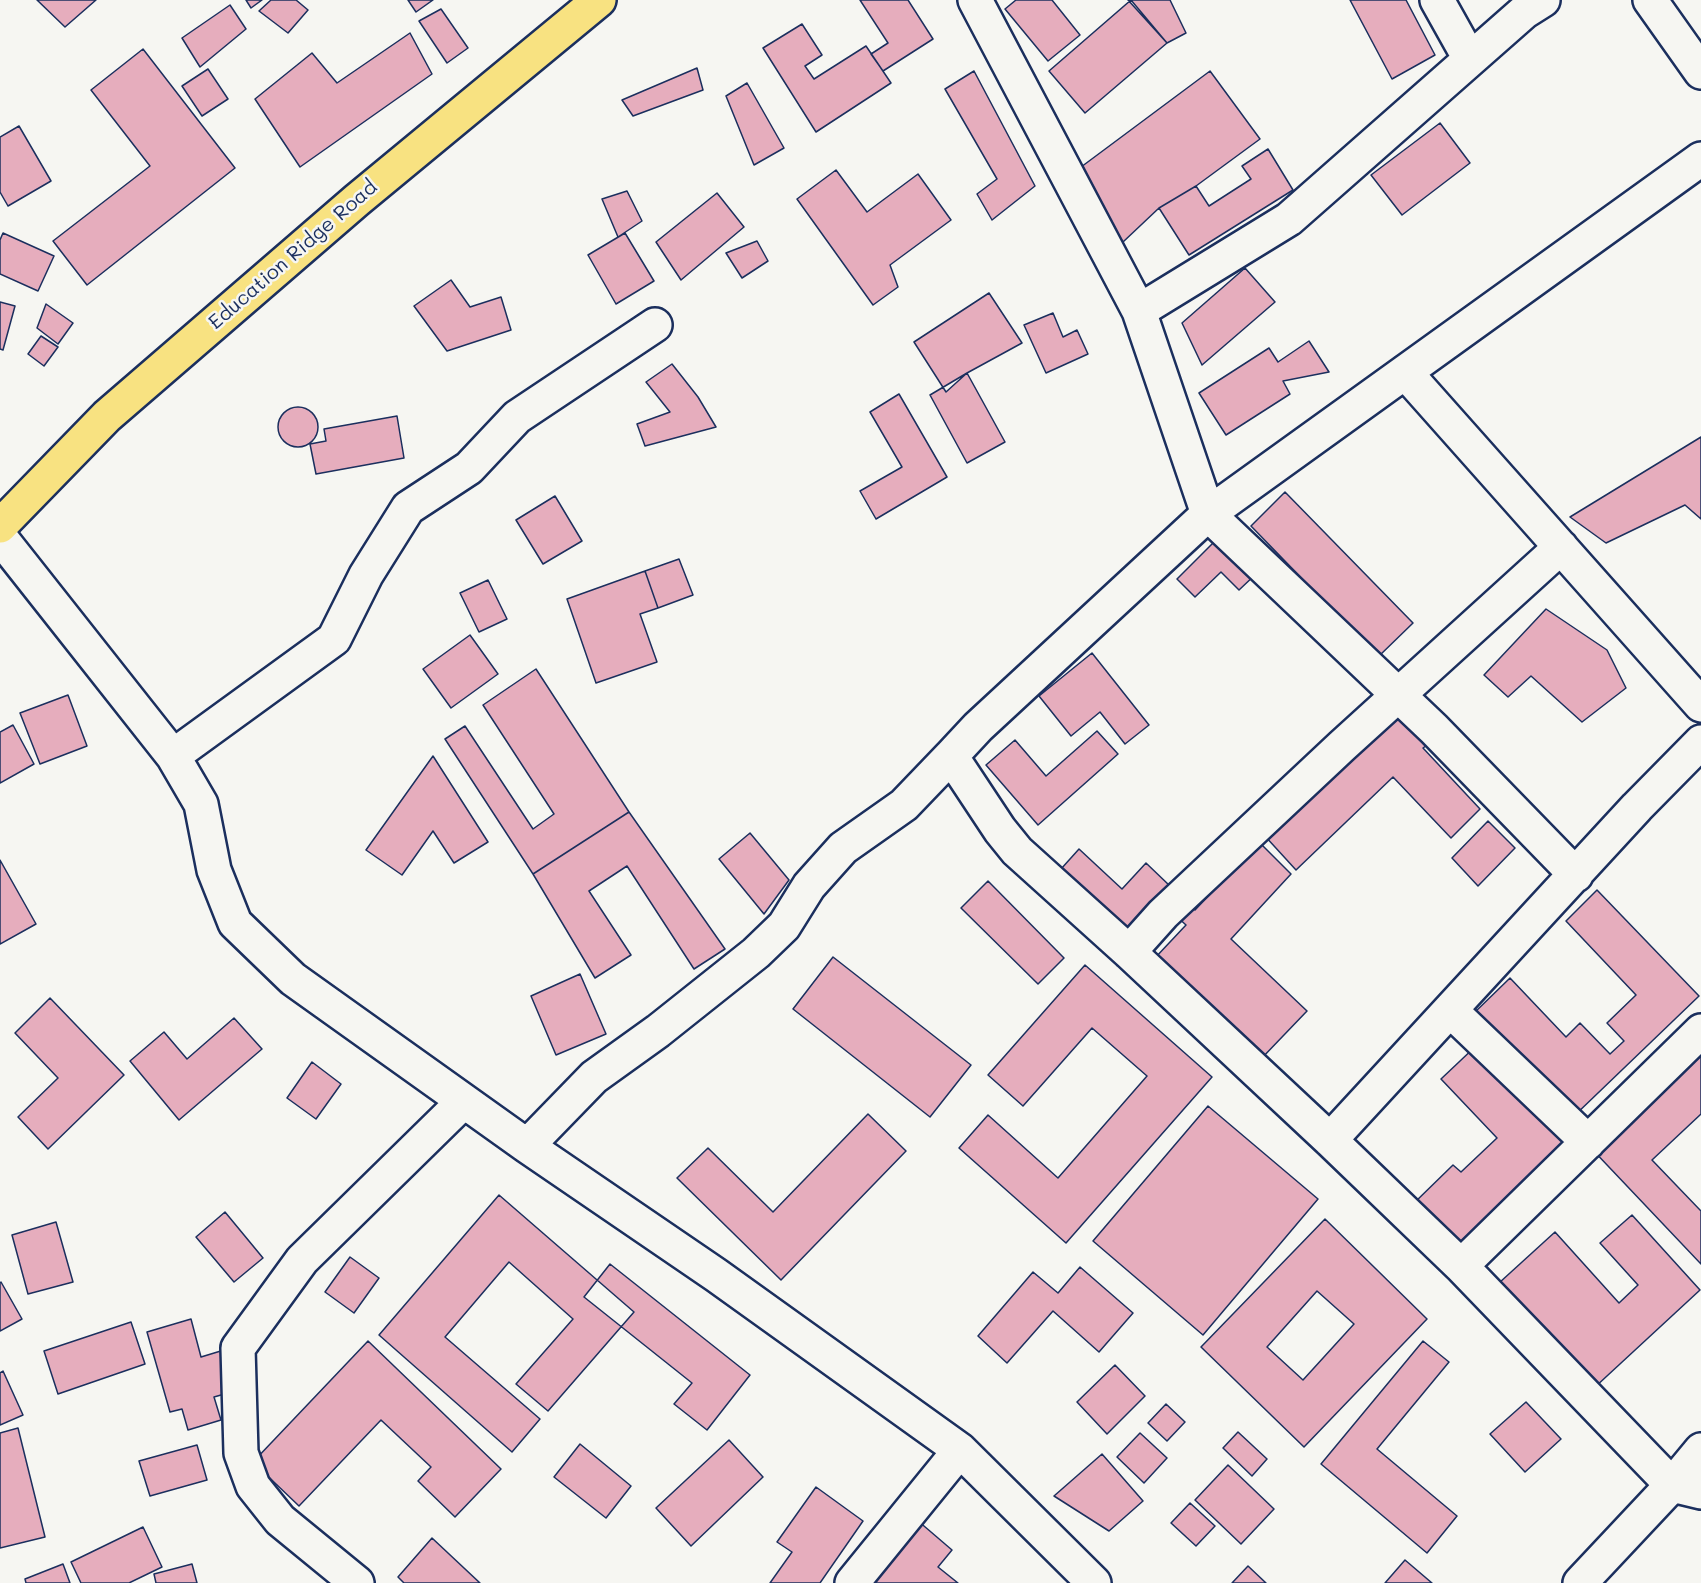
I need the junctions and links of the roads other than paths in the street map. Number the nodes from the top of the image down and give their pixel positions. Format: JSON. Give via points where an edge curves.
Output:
{"nodes":[{"id":1,"x":600,"y":0,"type":"edge"},
{"id":2,"x":975,"y":0,"type":"edge"},
{"id":3,"x":1437,"y":0,"type":"edge"},
{"id":4,"x":1543,"y":0,"type":"edge"},
{"id":5,"x":1650,"y":0,"type":"edge"},
{"id":6,"x":1470,"y":59,"type":"junction"},
{"id":7,"x":1701,"y":72,"type":"edge"},
{"id":8,"x":1701,"y":159,"type":"edge"},
{"id":9,"x":1139,"y":311,"type":"junction"},
{"id":10,"x":655,"y":325,"type":"dead end"},
{"id":11,"x":1405,"y":372,"type":"junction"},
{"id":12,"x":1208,"y":514,"type":"junction"},
{"id":13,"x":0,"y":526,"type":"edge"},
{"id":14,"x":0,"y":537,"type":"edge"},
{"id":15,"x":1561,"y":548,"type":"junction"},
{"id":16,"x":1399,"y":694,"type":"junction"},
{"id":17,"x":1701,"y":705,"type":"edge"},
{"id":18,"x":1701,"y":742,"type":"edge"},
{"id":19,"x":173,"y":756,"type":"junction"},
{"id":20,"x":951,"y":756,"type":"junction"},
{"id":21,"x":1576,"y":875,"type":"junction"},
{"id":22,"x":1129,"y":952,"type":"junction"},
{"id":23,"x":1450,"y":1010,"type":"junction"},
{"id":24,"x":1701,"y":1031,"type":"edge"},
{"id":25,"x":464,"y":1101,"type":"junction"},
{"id":26,"x":1330,"y":1140,"type":"junction"},
{"id":27,"x":1588,"y":1142,"type":"junction"},
{"id":28,"x":527,"y":1146,"type":"junction"},
{"id":29,"x":1461,"y":1266,"type":"junction"},
{"id":30,"x":960,"y":1450,"type":"junction"},
{"id":31,"x":1701,"y":1450,"type":"edge"},
{"id":32,"x":1687,"y":1488,"type":"edge"},
{"id":33,"x":357,"y":1583,"type":"edge"},
{"id":34,"x":852,"y":1583,"type":"edge"},
{"id":35,"x":1094,"y":1583,"type":"edge"},
{"id":36,"x":1580,"y":1583,"type":"edge"}],
"edges":[{"from":1,"to":13,"type":"main road","name":"Education Ridge Road","via":[[357,200],[107,416]]},
{"from":2,"to":9,"type":"street"},
{"from":3,"to":6,"type":"street"},
{"from":4,"to":6,"type":"street"},
{"from":5,"to":7,"type":"street"},
{"from":6,"to":9,"type":"street","via":[[1289,219]]},
{"from":8,"to":11,"type":"street"},
{"from":9,"to":12,"type":"street"},
{"from":10,"to":19,"type":"street","via":[[517,417],[469,468],[408,508],[366,575],[334,639]]},
{"from":11,"to":12,"type":"street"},
{"from":11,"to":15,"type":"street"},
{"from":12,"to":16,"type":"street"},
{"from":12,"to":20,"type":"street"},
{"from":14,"to":19,"type":"street"},
{"from":15,"to":16,"type":"street"},
{"from":15,"to":17,"type":"street"},
{"from":16,"to":21,"type":"street"},
{"from":16,"to":22,"type":"street","via":[[1163,914]]},
{"from":18,"to":21,"type":"street"},
{"from":19,"to":25,"type":"street","via":[[201,804],[214,870],[235,923],[293,979]]},
{"from":20,"to":22,"type":"street","via":[[1017,851]]},
{"from":20,"to":28,"type":"street","via":[[904,805],[843,848],[809,886],[784,926],[756,952],[594,1077]]},
{"from":21,"to":23,"type":"street"},
{"from":22,"to":26,"type":"street"},
{"from":23,"to":26,"type":"street"},
{"from":23,"to":27,"type":"street"},
{"from":24,"to":27,"type":"street"},
{"from":25,"to":28,"type":"street"},
{"from":25,"to":33,"type":"street","via":[[302,1260],[238,1348],[241,1453],[253,1486],[280,1520]]},
{"from":26,"to":29,"type":"street"},
{"from":27,"to":29,"type":"street"},
{"from":28,"to":30,"type":"street","via":[[716,1275]]},
{"from":29,"to":32,"type":"street"},
{"from":30,"to":34,"type":"street"},
{"from":30,"to":35,"type":"street"},
{"from":31,"to":32,"type":"street"},
{"from":32,"to":36,"type":"street"}]}
